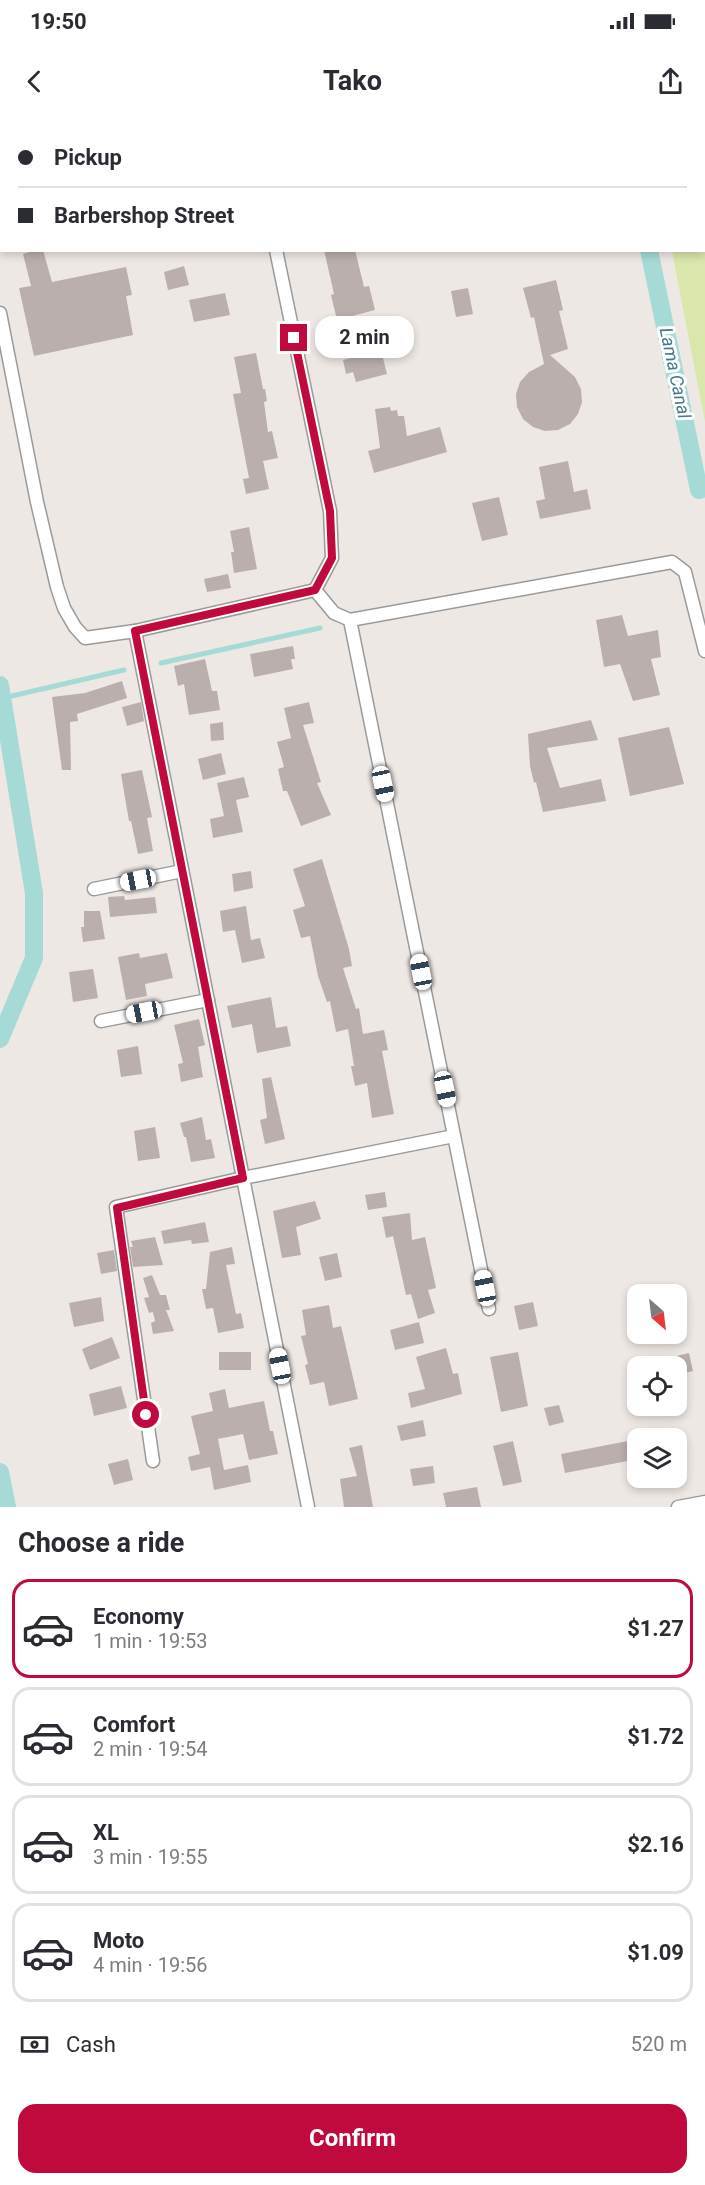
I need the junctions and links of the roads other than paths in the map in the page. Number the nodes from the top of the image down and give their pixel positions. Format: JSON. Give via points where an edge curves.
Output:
{"nodes":[{"id":1,"x":276,"y":252,"type":"edge"},
{"id":2,"x":0,"y":313,"type":"edge"},
{"id":3,"x":315,"y":590,"type":"junction"},
{"id":4,"x":350,"y":620,"type":"junction"},
{"id":5,"x":135,"y":631,"type":"junction"},
{"id":6,"x":705,"y":651,"type":"edge"},
{"id":7,"x":182,"y":871,"type":"junction"},
{"id":8,"x":94,"y":889,"type":"dead end"},
{"id":9,"x":208,"y":1000,"type":"junction"},
{"id":10,"x":101,"y":1020,"type":"dead end"},
{"id":11,"x":454,"y":1136,"type":"junction"},
{"id":12,"x":243,"y":1178,"type":"junction"},
{"id":13,"x":489,"y":1309,"type":"dead end"},
{"id":14,"x":153,"y":1461,"type":"dead end"},
{"id":15,"x":705,"y":1502,"type":"edge"},
{"id":16,"x":308,"y":1507,"type":"edge"},
{"id":17,"x":678,"y":1507,"type":"edge"}],
"edges":[{"from":1,"to":3,"type":"street","via":[[330,511],[332,558]]},
{"from":2,"to":5,"type":"street","via":[[37,502],[64,608],[84,638]]},
{"from":3,"to":4,"type":"street","via":[[334,613]]},
{"from":3,"to":5,"type":"street"},
{"from":4,"to":6,"type":"street","via":[[672,562],[685,572]]},
{"from":4,"to":11,"type":"street"},
{"from":5,"to":7,"type":"street"},
{"from":7,"to":8,"type":"street"},
{"from":7,"to":9,"type":"street"},
{"from":9,"to":10,"type":"street"},
{"from":9,"to":12,"type":"street"},
{"from":11,"to":12,"type":"street"},
{"from":11,"to":13,"type":"street"},
{"from":12,"to":14,"type":"street","via":[[117,1208]]},
{"from":12,"to":16,"type":"street"},
{"from":15,"to":17,"type":"street"}]}
